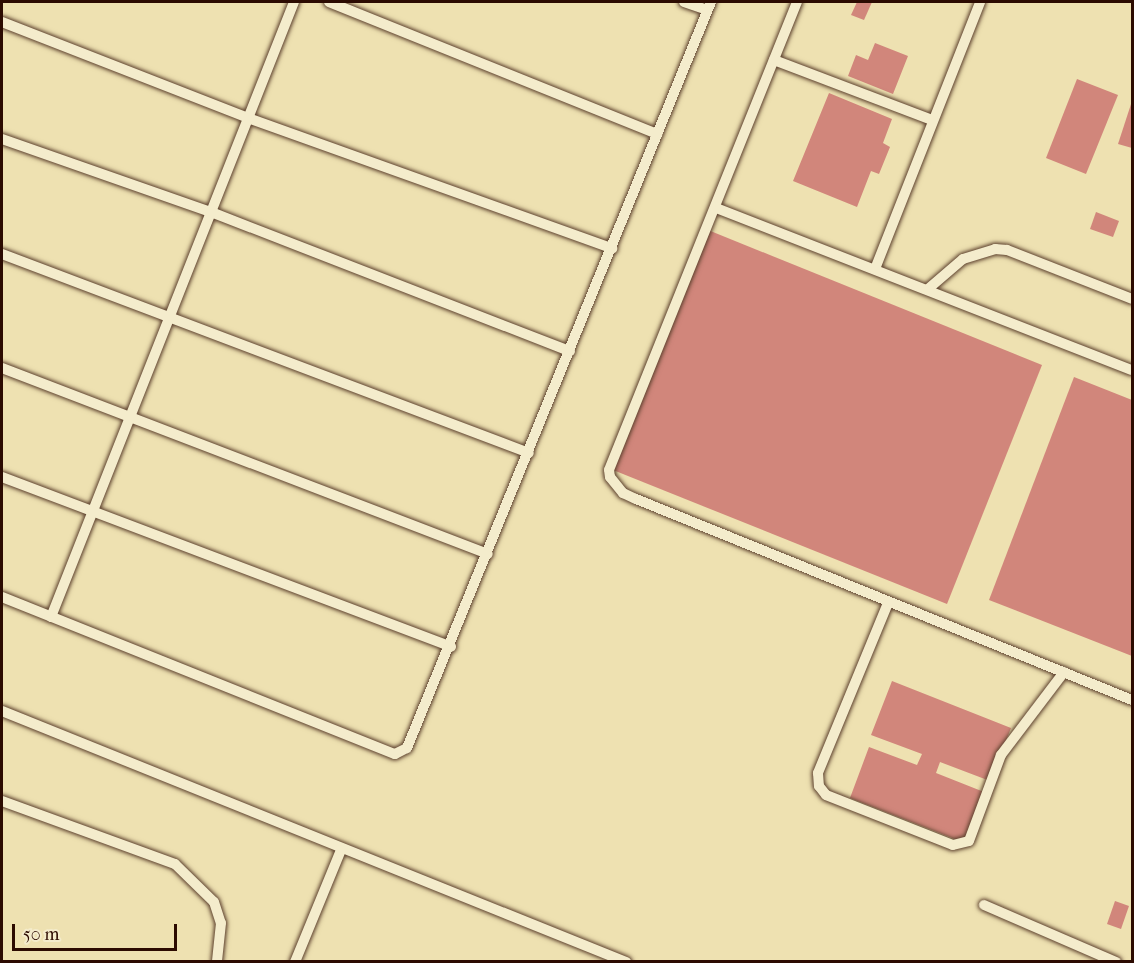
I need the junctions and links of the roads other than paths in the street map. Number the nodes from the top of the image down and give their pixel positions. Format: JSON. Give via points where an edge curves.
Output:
{"nodes":[{"id":1,"x":294,"y":2,"type":"edge"},
{"id":2,"x":329,"y":2,"type":"edge"},
{"id":3,"x":684,"y":2,"type":"edge"},
{"id":4,"x":797,"y":2,"type":"edge"},
{"id":5,"x":980,"y":2,"type":"edge"},
{"id":6,"x":709,"y":6,"type":"edge"},
{"id":7,"x":2,"y":22,"type":"edge"},
{"id":8,"x":774,"y":60,"type":"junction"},
{"id":9,"x":248,"y":118,"type":"junction"},
{"id":10,"x":932,"y":120,"type":"junction"},
{"id":11,"x":658,"y":134,"type":"junction"},
{"id":12,"x":2,"y":139,"type":"edge"},
{"id":13,"x":716,"y":208,"type":"junction"},
{"id":14,"x":211,"y":212,"type":"junction"},
{"id":15,"x":612,"y":248,"type":"junction"},
{"id":16,"x":2,"y":254,"type":"edge"},
{"id":17,"x":875,"y":269,"type":"junction"},
{"id":18,"x":928,"y":290,"type":"junction"},
{"id":19,"x":1132,"y":299,"type":"edge"},
{"id":20,"x":169,"y":318,"type":"junction"},
{"id":21,"x":570,"y":351,"type":"junction"},
{"id":22,"x":2,"y":368,"type":"edge"},
{"id":23,"x":1132,"y":370,"type":"edge"},
{"id":24,"x":130,"y":417,"type":"junction"},
{"id":25,"x":529,"y":453,"type":"junction"},
{"id":26,"x":2,"y":477,"type":"edge"},
{"id":27,"x":93,"y":511,"type":"junction"},
{"id":28,"x":488,"y":554,"type":"junction"},
{"id":29,"x":2,"y":597,"type":"edge"},
{"id":30,"x":888,"y":603,"type":"junction"},
{"id":31,"x":51,"y":617,"type":"junction"},
{"id":32,"x":451,"y":647,"type":"junction"},
{"id":33,"x":1064,"y":672,"type":"junction"},
{"id":34,"x":1132,"y":700,"type":"edge"},
{"id":35,"x":2,"y":711,"type":"edge"},
{"id":36,"x":2,"y":801,"type":"edge"},
{"id":37,"x":341,"y":850,"type":"junction"},
{"id":38,"x":984,"y":905,"type":"dead end"},
{"id":39,"x":217,"y":962,"type":"edge"},
{"id":40,"x":295,"y":962,"type":"edge"},
{"id":41,"x":626,"y":962,"type":"edge"},
{"id":42,"x":1116,"y":962,"type":"edge"}],
"edges":[{"from":1,"to":9,"type":"lane"},
{"from":2,"to":11,"type":"lane"},
{"from":3,"to":6,"type":"lane"},
{"from":4,"to":8,"type":"lane"},
{"from":5,"to":10,"type":"lane"},
{"from":6,"to":11,"type":"lane"},
{"from":7,"to":9,"type":"lane"},
{"from":8,"to":10,"type":"lane"},
{"from":8,"to":13,"type":"lane"},
{"from":9,"to":14,"type":"lane"},
{"from":9,"to":15,"type":"lane"},
{"from":10,"to":17,"type":"lane"},
{"from":11,"to":15,"type":"lane"},
{"from":12,"to":14,"type":"lane"},
{"from":13,"to":17,"type":"lane"},
{"from":13,"to":30,"type":"lane","via":[[609,470],[610,477],[623,494]]},
{"from":14,"to":20,"type":"lane"},
{"from":14,"to":21,"type":"lane"},
{"from":15,"to":21,"type":"lane"},
{"from":16,"to":20,"type":"lane"},
{"from":17,"to":18,"type":"lane"},
{"from":18,"to":19,"type":"lane","via":[[963,259],[995,249],[1007,250]]},
{"from":18,"to":23,"type":"lane"},
{"from":20,"to":24,"type":"lane"},
{"from":20,"to":25,"type":"lane"},
{"from":21,"to":25,"type":"lane"},
{"from":22,"to":24,"type":"lane"},
{"from":24,"to":27,"type":"lane"},
{"from":24,"to":28,"type":"lane"},
{"from":25,"to":28,"type":"lane"},
{"from":26,"to":27,"type":"lane"},
{"from":27,"to":31,"type":"lane"},
{"from":27,"to":32,"type":"lane"},
{"from":28,"to":32,"type":"lane"},
{"from":29,"to":31,"type":"lane"},
{"from":30,"to":33,"type":"lane"},
{"from":30,"to":33,"type":"lane","via":[[818,773],[819,786],[826,795],[952,845],[969,841],[1001,756]]},
{"from":31,"to":32,"type":"lane","via":[[395,754],[412,742]]},
{"from":33,"to":34,"type":"lane"},
{"from":35,"to":37,"type":"lane"},
{"from":36,"to":39,"type":"lane","via":[[175,864],[214,902],[221,923]]},
{"from":37,"to":40,"type":"lane"},
{"from":37,"to":41,"type":"lane"},
{"from":38,"to":42,"type":"lane"}]}
